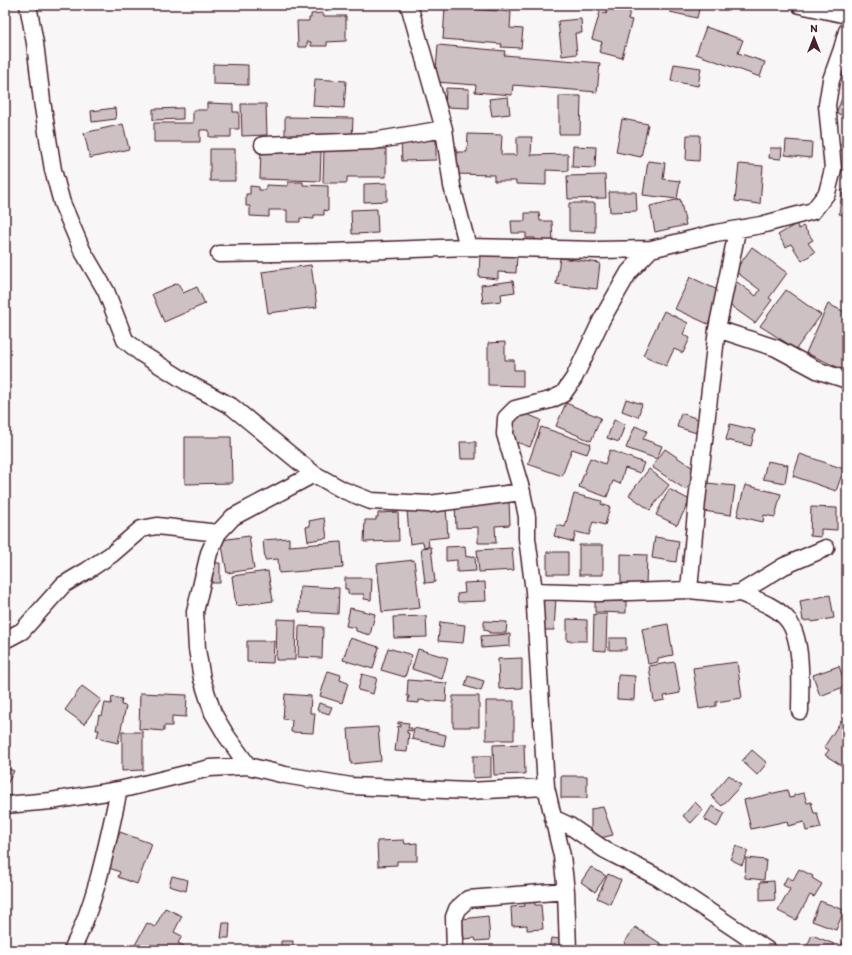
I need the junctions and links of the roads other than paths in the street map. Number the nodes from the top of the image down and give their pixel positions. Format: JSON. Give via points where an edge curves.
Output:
{"nodes":[{"id":1,"x":28,"y":5,"type":"edge"},
{"id":2,"x":409,"y":5,"type":"edge"},
{"id":3,"x":800,"y":5,"type":"edge"},
{"id":4,"x":847,"y":16,"type":"edge"},
{"id":5,"x":847,"y":31,"type":"edge"},
{"id":6,"x":444,"y":129,"type":"junction"},
{"id":7,"x":263,"y":145,"type":"dead end"},
{"id":8,"x":737,"y":231,"type":"junction"},
{"id":9,"x":468,"y":247,"type":"junction"},
{"id":10,"x":651,"y":249,"type":"junction"},
{"id":11,"x":219,"y":254,"type":"dead end"},
{"id":12,"x":717,"y":329,"type":"junction"},
{"id":13,"x":847,"y":380,"type":"edge"},
{"id":14,"x":314,"y":474,"type":"junction"},
{"id":15,"x":522,"y":492,"type":"junction"},
{"id":16,"x":218,"y":533,"type":"junction"},
{"id":17,"x":826,"y":548,"type":"dead end"},
{"id":18,"x":689,"y":590,"type":"junction"},
{"id":19,"x":534,"y":592,"type":"junction"},
{"id":20,"x":740,"y":593,"type":"junction"},
{"id":21,"x":5,"y":640,"type":"edge"},
{"id":22,"x":800,"y":711,"type":"dead end"},
{"id":23,"x":248,"y":766,"type":"junction"},
{"id":24,"x":546,"y":787,"type":"junction"},
{"id":25,"x":119,"y":790,"type":"junction"},
{"id":26,"x":5,"y":805,"type":"edge"},
{"id":27,"x":553,"y":818,"type":"junction"},
{"id":28,"x":566,"y":891,"type":"junction"},
{"id":29,"x":72,"y":950,"type":"edge"},
{"id":30,"x":455,"y":950,"type":"edge"},
{"id":31,"x":568,"y":950,"type":"edge"},
{"id":32,"x":767,"y":950,"type":"edge"}],
"edges":[{"from":1,"to":14,"type":"street","via":[[53,170],[62,203],[82,250],[106,291],[125,340],[142,354],[193,386],[231,406]]},
{"from":2,"to":6,"type":"street"},
{"from":3,"to":4,"type":"street"},
{"from":5,"to":8,"type":"street","via":[[831,80],[826,105],[833,169],[827,193],[813,211]]},
{"from":6,"to":7,"type":"street","via":[[373,141]]},
{"from":6,"to":9,"type":"street","via":[[452,186]]},
{"from":8,"to":10,"type":"street","via":[[716,233]]},
{"from":8,"to":12,"type":"street"},
{"from":9,"to":10,"type":"street"},
{"from":9,"to":11,"type":"street"},
{"from":10,"to":15,"type":"street","via":[[629,272],[602,319],[574,378],[563,394],[515,409],[506,418],[505,434]]},
{"from":12,"to":13,"type":"street","via":[[776,348],[819,371]]},
{"from":12,"to":18,"type":"street"},
{"from":14,"to":15,"type":"street","via":[[343,490],[371,501],[429,504]]},
{"from":14,"to":16,"type":"street","via":[[233,517]]},
{"from":15,"to":19,"type":"street"},
{"from":16,"to":21,"type":"street","via":[[157,526],[141,529],[112,554],[62,585],[22,631]]},
{"from":16,"to":23,"type":"street","via":[[209,553],[195,612],[197,649],[202,679],[213,713]]},
{"from":17,"to":20,"type":"street","via":[[784,566]]},
{"from":18,"to":19,"type":"street"},
{"from":18,"to":20,"type":"street"},
{"from":19,"to":24,"type":"street"},
{"from":20,"to":22,"type":"street","via":[[768,605],[787,618],[797,635]]},
{"from":23,"to":24,"type":"street","via":[[352,786],[469,791]]},
{"from":23,"to":25,"type":"street","via":[[210,768]]},
{"from":24,"to":27,"type":"street"},
{"from":25,"to":26,"type":"street","via":[[51,802]]},
{"from":25,"to":29,"type":"street","via":[[98,881]]},
{"from":27,"to":28,"type":"street","via":[[562,856]]},
{"from":27,"to":32,"type":"street","via":[[570,826],[605,850],[659,878]]},
{"from":28,"to":30,"type":"street","via":[[468,899],[457,909],[454,917]]},
{"from":28,"to":31,"type":"street"}]}
